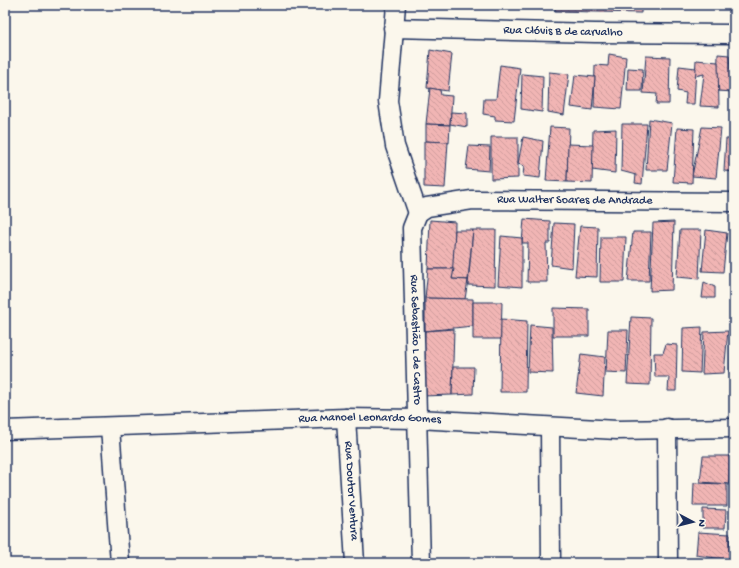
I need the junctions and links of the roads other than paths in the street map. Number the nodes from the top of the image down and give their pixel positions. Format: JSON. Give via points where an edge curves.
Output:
{"nodes":[{"id":1,"x":396,"y":5,"type":"edge"},
{"id":2,"x":393,"y":28,"type":"junction"},
{"id":3,"x":734,"y":34,"type":"edge"},
{"id":4,"x":734,"y":202,"type":"edge"},
{"id":5,"x":418,"y":213,"type":"junction"},
{"id":6,"x":346,"y":418,"type":"junction"},
{"id":7,"x":418,"y":419,"type":"junction"},
{"id":8,"x":110,"y":427,"type":"junction"},
{"id":9,"x":550,"y":427,"type":"junction"},
{"id":10,"x":667,"y":428,"type":"junction"},
{"id":11,"x":734,"y":428,"type":"edge"},
{"id":12,"x":5,"y":430,"type":"edge"},
{"id":13,"x":120,"y":563,"type":"edge"},
{"id":14,"x":355,"y":563,"type":"edge"},
{"id":15,"x":421,"y":563,"type":"edge"},
{"id":16,"x":551,"y":563,"type":"edge"},
{"id":17,"x":668,"y":563,"type":"edge"}],
"edges":[{"from":1,"to":2,"type":"street"},
{"from":2,"to":3,"type":"street","name":"Rua Clóvis B de carvalho"},
{"from":2,"to":5,"type":"street","via":[[388,101],[395,146]]},
{"from":4,"to":5,"type":"street","name":"Rua Walter Soares de Andrade","via":[[472,200],[427,207]]},
{"from":5,"to":7,"type":"street","name":"Rua Sebastião L de Castro","via":[[412,228]]},
{"from":6,"to":7,"type":"street","name":"Rua Manoel Leonardo Gomes"},
{"from":6,"to":8,"type":"street","name":"Rua Manoel Leonardo Gomes"},
{"from":6,"to":14,"type":"street","name":"Rua Doutor Ventura"},
{"from":7,"to":9,"type":"street","name":"Rua Manoel Leonardo Gomes"},
{"from":7,"to":15,"type":"street","name":"Rua Sebastião L de Castro"},
{"from":8,"to":12,"type":"street","name":"Rua Manoel Leonardo Gomes"},
{"from":8,"to":13,"type":"street"},
{"from":9,"to":10,"type":"street","name":"Rua Manoel Leonardo Gomes","via":[[617,430]]},
{"from":9,"to":16,"type":"street"},
{"from":10,"to":11,"type":"street","name":"Rua Manoel Leonardo Gomes"},
{"from":10,"to":17,"type":"street"}]}
